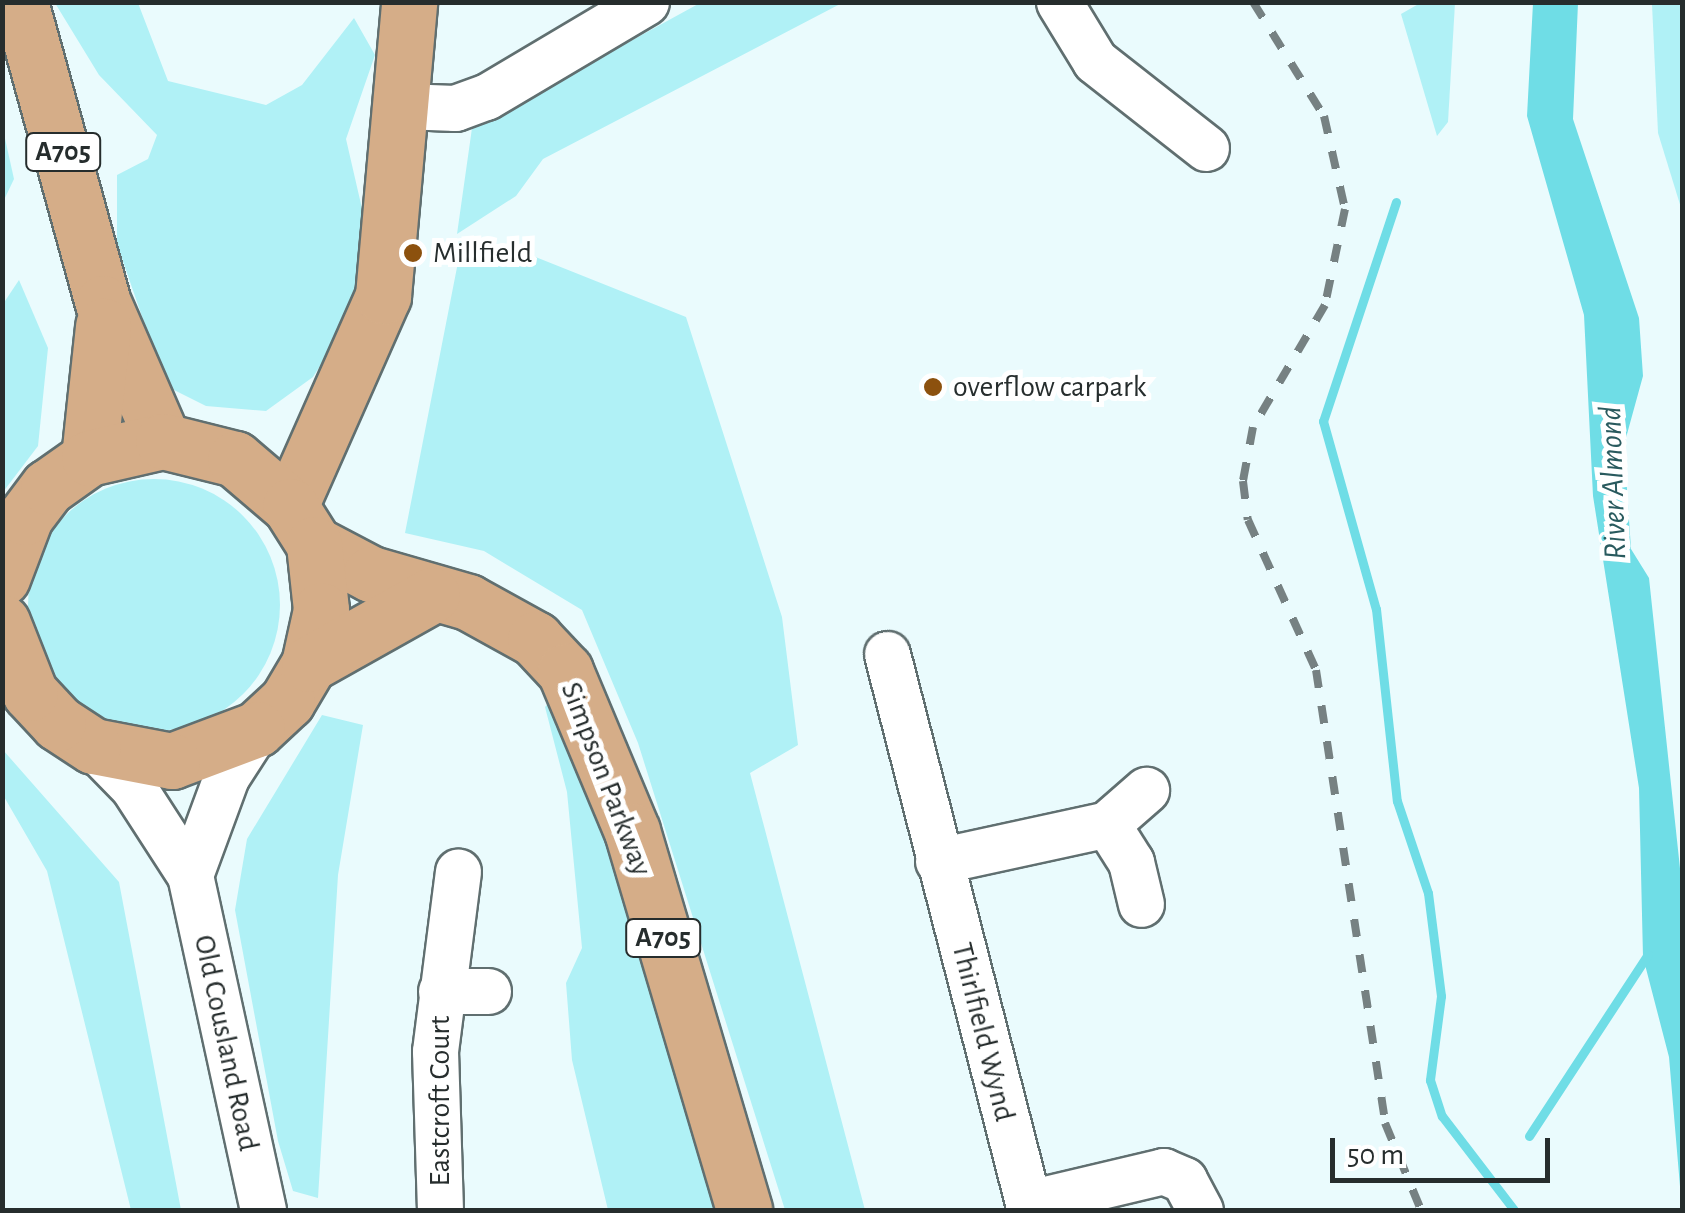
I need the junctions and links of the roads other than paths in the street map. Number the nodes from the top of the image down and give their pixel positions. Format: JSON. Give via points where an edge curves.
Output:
{"nodes":[{"id":1,"x":20,"y":2,"type":"edge"},
{"id":2,"x":409,"y":2,"type":"edge"},
{"id":3,"x":646,"y":2,"type":"edge"},
{"id":4,"x":1059,"y":2,"type":"edge"},
{"id":5,"x":403,"y":106,"type":"junction"},
{"id":6,"x":1206,"y":148,"type":"dead end"},
{"id":7,"x":103,"y":302,"type":"junction"},
{"id":8,"x":327,"y":407,"type":"junction"},
{"id":9,"x":163,"y":440,"type":"junction"},
{"id":10,"x":90,"y":458,"type":"junction"},
{"id":11,"x":246,"y":467,"type":"junction"},
{"id":12,"x":302,"y":525,"type":"junction"},
{"id":13,"x":4,"y":567,"type":"edge"},
{"id":14,"x":432,"y":596,"type":"junction"},
{"id":15,"x":2,"y":622,"type":"edge"},
{"id":16,"x":887,"y":654,"type":"dead end"},
{"id":17,"x":309,"y":664,"type":"junction"},
{"id":18,"x":16,"y":686,"type":"edge"},
{"id":19,"x":257,"y":729,"type":"junction"},
{"id":20,"x":93,"y":746,"type":"junction"},
{"id":21,"x":1146,"y":790,"type":"dead end"},
{"id":22,"x":1107,"y":824,"type":"junction"},
{"id":23,"x":938,"y":861,"type":"junction"},
{"id":24,"x":458,"y":871,"type":"dead end"},
{"id":25,"x":190,"y":875,"type":"junction"},
{"id":26,"x":1140,"y":904,"type":"dead end"},
{"id":27,"x":441,"y":990,"type":"junction"},
{"id":28,"x":488,"y":991,"type":"dead end"},
{"id":29,"x":1030,"y":1207,"type":"edge"},
{"id":30,"x":263,"y":1210,"type":"edge"},
{"id":31,"x":440,"y":1210,"type":"edge"},
{"id":32,"x":744,"y":1210,"type":"edge"},
{"id":33,"x":1200,"y":1210,"type":"edge"}],
"edges":[{"from":1,"to":7,"type":"main road","number":"A705"},
{"from":2,"to":5,"type":"main road"},
{"from":3,"to":5,"type":"street","via":[[486,97],[455,108]]},
{"from":4,"to":6,"type":"street","via":[[1095,61]]},
{"from":5,"to":8,"type":"main road","via":[[383,296],[369,340]]},
{"from":7,"to":9,"type":"main road","number":"A705"},
{"from":7,"to":10,"type":"main road","number":"A705"},
{"from":8,"to":11,"type":"main road"},
{"from":8,"to":12,"type":"main road"},
{"from":9,"to":10,"type":"main road"},
{"from":9,"to":11,"type":"main road","number":"A705"},
{"from":10,"to":13,"type":"main road","via":[[36,502]]},
{"from":11,"to":12,"type":"main road","number":"A705"},
{"from":12,"to":14,"type":"main road","name":"Simpson Parkway","number":"A705"},
{"from":12,"to":17,"type":"main road","via":[[321,610]]},
{"from":14,"to":17,"type":"main road"},
{"from":14,"to":32,"type":"main road","name":"Simpson Parkway","number":"A705","via":[[499,618],[565,672],[632,831]]},
{"from":15,"to":18,"type":"main road"},
{"from":16,"to":23,"type":"street","name":"Thirlfield Wynd"},
{"from":17,"to":19,"type":"main road"},
{"from":18,"to":20,"type":"main road"},
{"from":19,"to":20,"type":"main road","via":[[172,761]]},
{"from":19,"to":25,"type":"street","via":[[226,777]]},
{"from":20,"to":25,"type":"street","name":"Old Cousland Road","via":[[134,788]]},
{"from":21,"to":22,"type":"street"},
{"from":22,"to":23,"type":"street"},
{"from":22,"to":26,"type":"street","via":[[1131,862]]},
{"from":23,"to":29,"type":"street","name":"Thirlfield Wynd"},
{"from":24,"to":27,"type":"street","name":"Eastcroft Court"},
{"from":25,"to":30,"type":"street","name":"Old Cousland Road"},
{"from":27,"to":28,"type":"street","name":"Eastcroft Court"},
{"from":27,"to":31,"type":"street","name":"Eastcroft Court"},
{"from":29,"to":33,"type":"street","name":"Thirlfield Wynd","via":[[1164,1171],[1184,1180]]}]}
